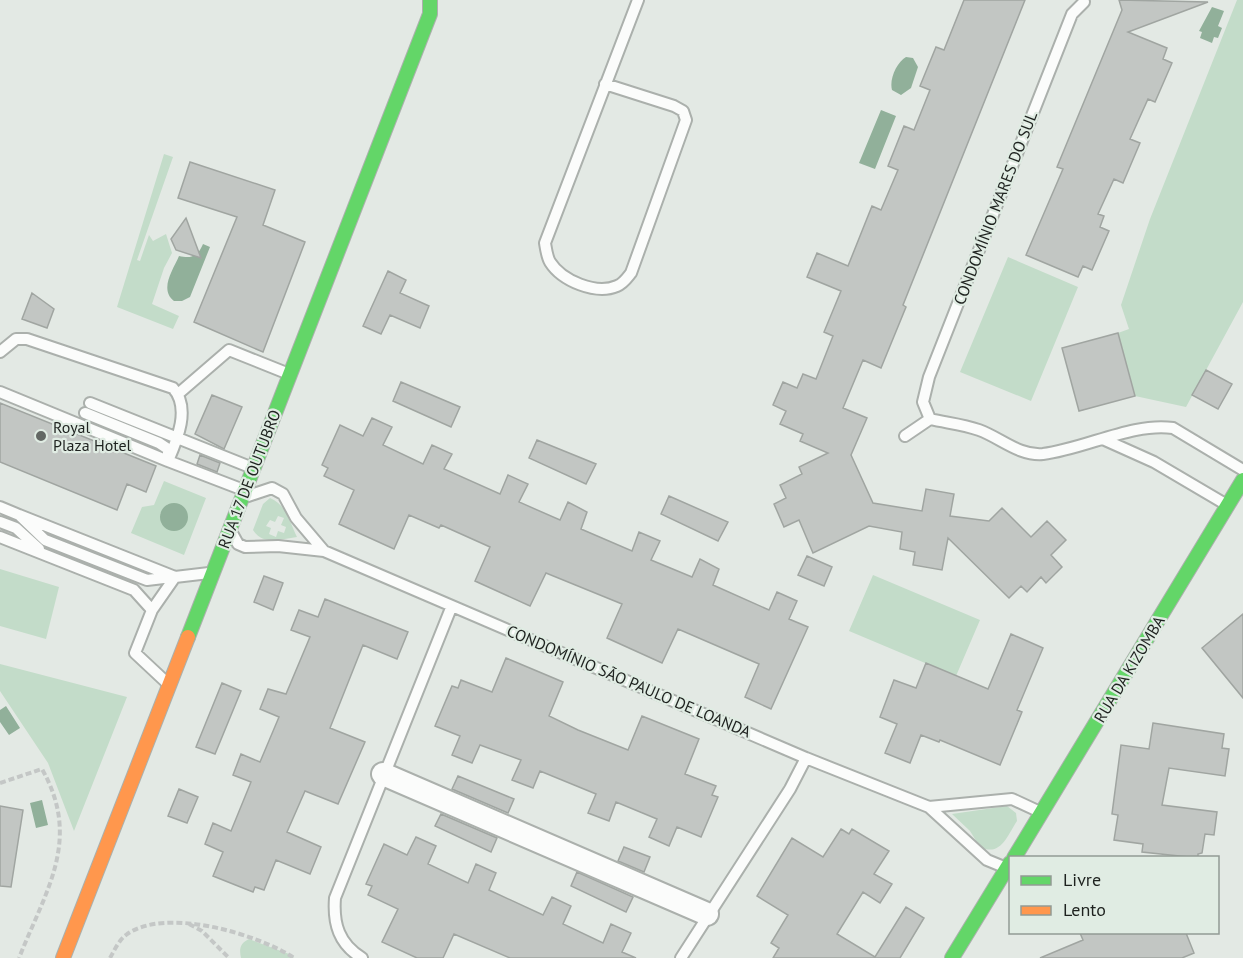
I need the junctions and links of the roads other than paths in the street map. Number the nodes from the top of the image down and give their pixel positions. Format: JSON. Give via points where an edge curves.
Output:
{"nodes":[{"id":1,"x":435,"y":0,"type":"edge"},
{"id":2,"x":638,"y":0,"type":"edge"},
{"id":3,"x":1084,"y":2,"type":"dead end"},
{"id":4,"x":430,"y":7,"type":"edge"},
{"id":5,"x":605,"y":84,"type":"junction"},
{"id":6,"x":0,"y":352,"type":"edge"},
{"id":7,"x":290,"y":374,"type":"junction"},
{"id":8,"x":0,"y":392,"type":"edge"},
{"id":9,"x":178,"y":394,"type":"junction"},
{"id":10,"x":930,"y":419,"type":"junction"},
{"id":11,"x":905,"y":436,"type":"dead end"},
{"id":12,"x":178,"y":439,"type":"junction"},
{"id":13,"x":1105,"y":440,"type":"junction"},
{"id":14,"x":168,"y":461,"type":"junction"},
{"id":15,"x":253,"y":469,"type":"junction"},
{"id":16,"x":1243,"y":470,"type":"edge"},
{"id":17,"x":1243,"y":480,"type":"edge"},
{"id":18,"x":242,"y":495,"type":"junction"},
{"id":19,"x":1228,"y":505,"type":"junction"},
{"id":20,"x":0,"y":507,"type":"edge"},
{"id":21,"x":0,"y":522,"type":"edge"},
{"id":22,"x":231,"y":526,"type":"junction"},
{"id":23,"x":0,"y":537,"type":"edge"},
{"id":24,"x":324,"y":551,"type":"junction"},
{"id":25,"x":45,"y":555,"type":"junction"},
{"id":26,"x":212,"y":573,"type":"junction"},
{"id":27,"x":175,"y":577,"type":"junction"},
{"id":28,"x":451,"y":608,"type":"junction"},
{"id":29,"x":152,"y":610,"type":"junction"},
{"id":30,"x":169,"y":685,"type":"junction"},
{"id":31,"x":806,"y":758,"type":"junction"},
{"id":32,"x":383,"y":774,"type":"junction"},
{"id":33,"x":928,"y":807,"type":"junction"},
{"id":34,"x":1041,"y":813,"type":"junction"},
{"id":35,"x":1014,"y":856,"type":"edge"},
{"id":36,"x":1009,"y":863,"type":"edge"},
{"id":37,"x":1009,"y":865,"type":"edge"},
{"id":38,"x":707,"y":914,"type":"junction"},
{"id":39,"x":63,"y":958,"type":"edge"},
{"id":40,"x":362,"y":958,"type":"edge"},
{"id":41,"x":681,"y":958,"type":"edge"},
{"id":42,"x":952,"y":958,"type":"edge"}],
"edges":[{"from":1,"to":4,"type":"main road","name":"RUA 17 DE OUTUBRO"},
{"from":2,"to":5,"type":"lane"},
{"from":3,"to":10,"type":"lane","name":"CONDOMÍNIO MARES DO SUL","via":[[1072,14],[929,377],[923,402]]},
{"from":4,"to":7,"type":"main road","name":"RUA 17 DE OUTUBRO"},
{"from":5,"to":5,"type":"lane","via":[[674,106],[683,111],[686,120],[631,273],[621,285],[609,289],[584,286],[559,272],[549,261],[545,243]]},
{"from":6,"to":9,"type":"lane","via":[[15,339],[27,339],[173,388]]},
{"from":7,"to":9,"type":"lane","via":[[229,350]]},
{"from":7,"to":15,"type":"main road","name":"RUA 17 DE OUTUBRO"},
{"from":8,"to":14,"type":"lane"},
{"from":9,"to":12,"type":"lane"},
{"from":10,"to":11,"type":"lane"},
{"from":10,"to":13,"type":"lane","via":[[982,431],[1024,452],[1042,454]]},
{"from":12,"to":14,"type":"lane"},
{"from":12,"to":14,"type":"lane","via":[[87,408],[159,442],[168,450]]},
{"from":12,"to":15,"type":"lane"},
{"from":13,"to":16,"type":"lane","via":[[1145,427],[1173,428]]},
{"from":13,"to":19,"type":"lane","via":[[1154,462]]},
{"from":14,"to":18,"type":"lane"},
{"from":15,"to":18,"type":"main road","name":"RUA 17 DE OUTUBRO"},
{"from":17,"to":19,"type":"main road","name":"RUA DA KIZOMBA"},
{"from":18,"to":22,"type":"main road","name":"RUA 17 DE OUTUBRO"},
{"from":18,"to":24,"type":"lane","name":"CONDOMÍNIO SÃO PAULO DE LOANDA","via":[[272,488],[283,494],[296,518]]},
{"from":19,"to":34,"type":"main road","name":"RUA DA KIZOMBA"},
{"from":20,"to":27,"type":"lane","via":[[19,515],[45,540],[147,580]]},
{"from":21,"to":25,"type":"lane","via":[[16,528]]},
{"from":22,"to":24,"type":"lane","name":"CONDOMÍNIO SÃO PAULO DE LOANDA","via":[[238,544],[245,547]]},
{"from":22,"to":26,"type":"main road","name":"RUA 17 DE OUTUBRO"},
{"from":23,"to":25,"type":"lane"},
{"from":24,"to":28,"type":"lane","name":"CONDOMÍNIO SÃO PAULO DE LOANDA"},
{"from":25,"to":29,"type":"lane","via":[[134,590]]},
{"from":26,"to":27,"type":"lane"},
{"from":26,"to":30,"type":"main road","name":"RUA 17 DE OUTUBRO"},
{"from":27,"to":29,"type":"lane"},
{"from":28,"to":31,"type":"lane","name":"CONDOMÍNIO SÃO PAULO DE LOANDA","via":[[525,636]]},
{"from":28,"to":32,"type":"lane"},
{"from":29,"to":30,"type":"lane","via":[[135,653]]},
{"from":30,"to":39,"type":"main road","name":"RUA 17 DE OUTUBRO"},
{"from":31,"to":33,"type":"lane","name":"CONDOMÍNIO SÃO PAULO DE LOANDA"},
{"from":31,"to":38,"type":"lane","via":[[790,789]]},
{"from":32,"to":38,"type":"street"},
{"from":32,"to":40,"type":"lane","via":[[335,898],[333,920],[340,936]]},
{"from":33,"to":34,"type":"lane","name":"CONDOMÍNIO SÃO PAULO DE LOANDA","via":[[1012,799]]},
{"from":33,"to":36,"type":"lane","name":"CONDOMÍNIO SÃO PAULO DE LOANDA","via":[[987,860]]},
{"from":34,"to":35,"type":"main road","name":"RUA DA KIZOMBA"},
{"from":37,"to":42,"type":"main road","name":"RUA DA KIZOMBA"},
{"from":38,"to":41,"type":"lane"}]}
